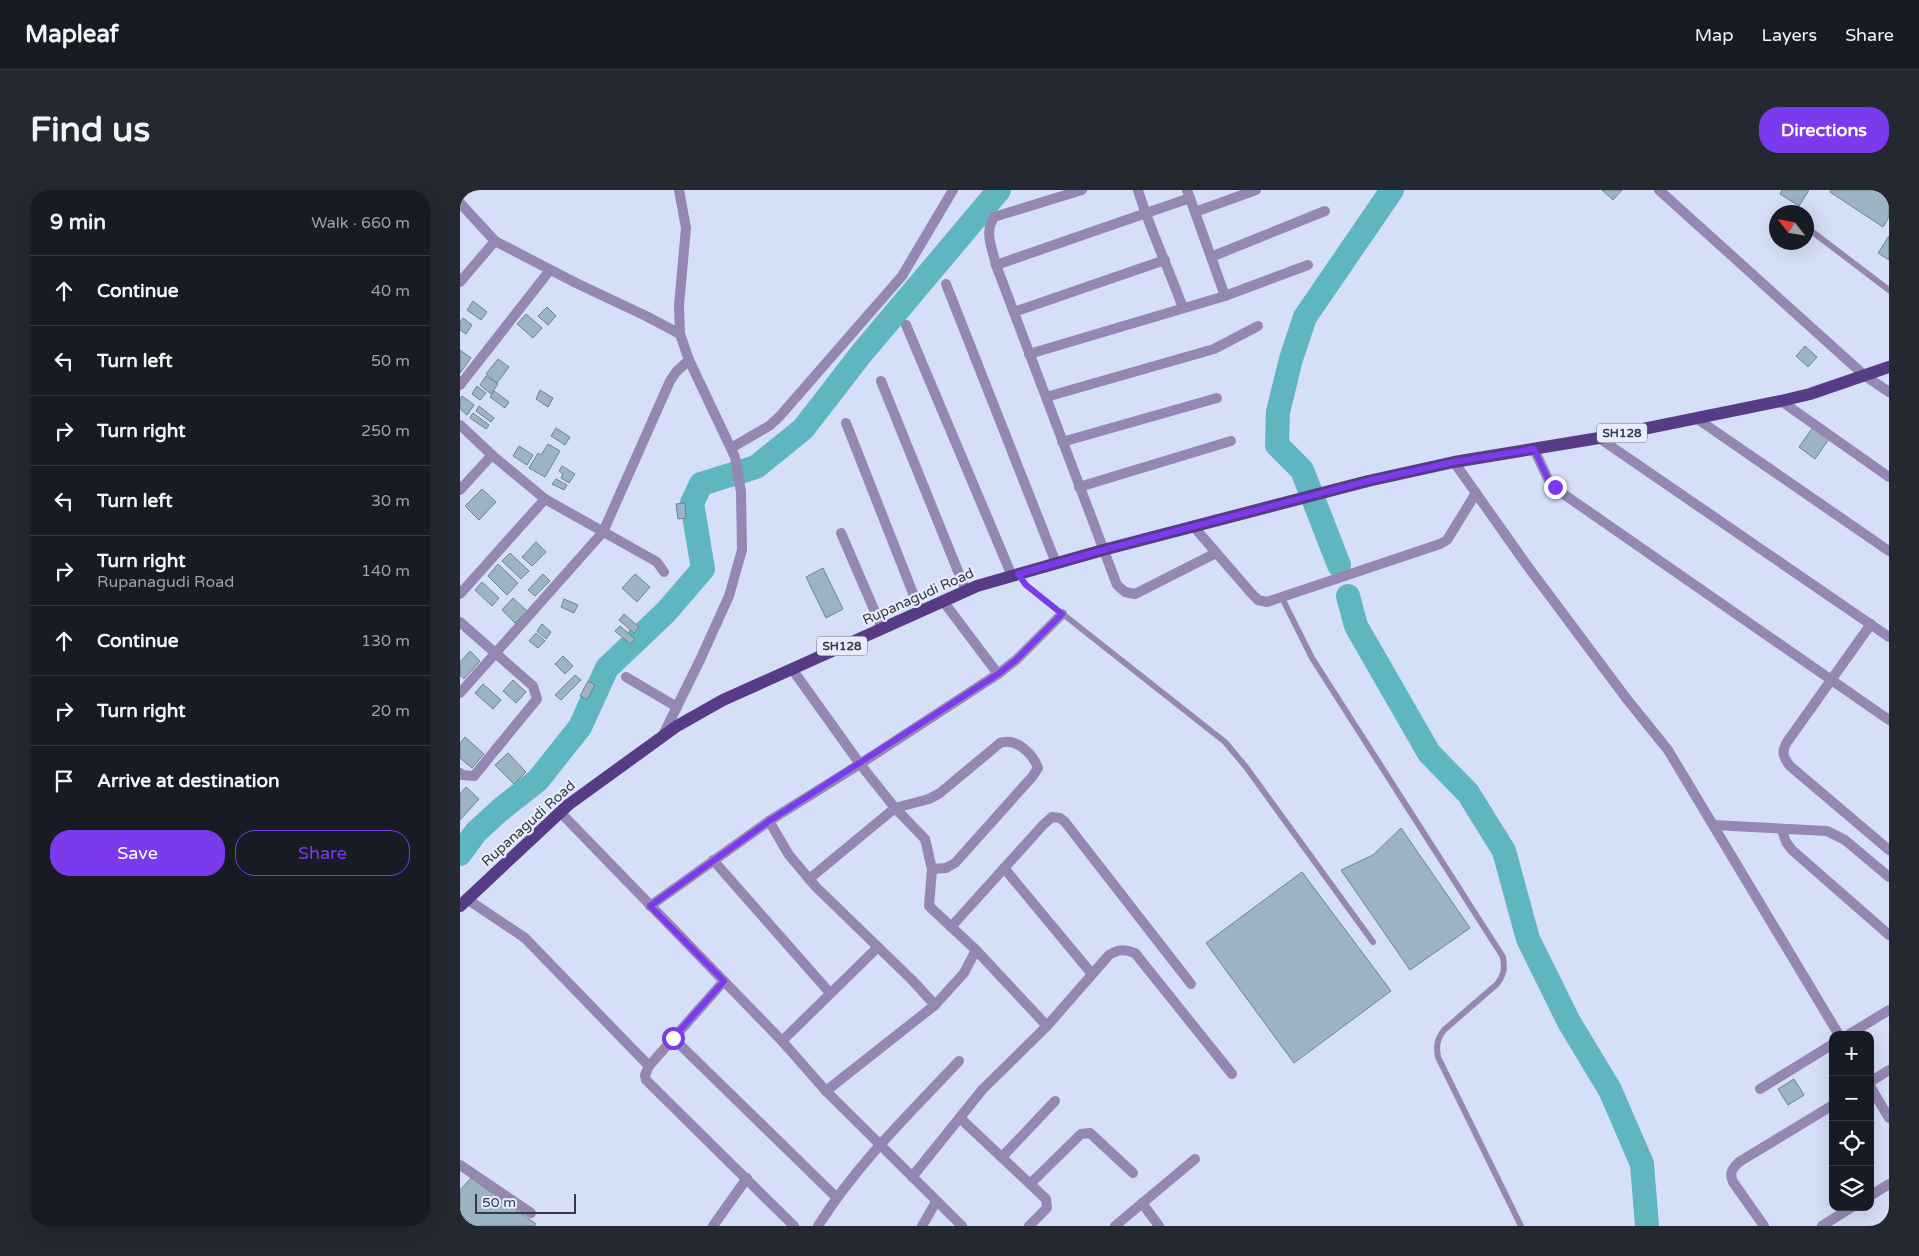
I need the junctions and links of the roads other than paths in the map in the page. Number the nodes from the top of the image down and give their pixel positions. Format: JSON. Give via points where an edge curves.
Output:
{"nodes":[{"id":1,"x":679,"y":190,"type":"edge"},
{"id":2,"x":954,"y":190,"type":"edge"},
{"id":3,"x":1082,"y":190,"type":"edge"},
{"id":4,"x":1138,"y":190,"type":"edge"},
{"id":5,"x":1256,"y":190,"type":"edge"},
{"id":6,"x":1659,"y":190,"type":"edge"},
{"id":7,"x":1189,"y":194,"type":"edge"},
{"id":8,"x":460,"y":203,"type":"edge"},
{"id":9,"x":1325,"y":211,"type":"dead end"},
{"id":10,"x":1195,"y":212,"type":"junction"},
{"id":11,"x":1145,"y":214,"type":"junction"},
{"id":12,"x":1814,"y":233,"type":"edge"},
{"id":13,"x":495,"y":241,"type":"junction"},
{"id":14,"x":1211,"y":257,"type":"junction"},
{"id":15,"x":1165,"y":260,"type":"junction"},
{"id":16,"x":996,"y":265,"type":"junction"},
{"id":17,"x":1308,"y":265,"type":"dead end"},
{"id":18,"x":550,"y":270,"type":"junction"},
{"id":19,"x":460,"y":282,"type":"edge"},
{"id":20,"x":946,"y":284,"type":"dead end"},
{"id":21,"x":1889,"y":290,"type":"edge"},
{"id":22,"x":1225,"y":296,"type":"junction"},
{"id":23,"x":1183,"y":308,"type":"junction"},
{"id":24,"x":1014,"y":312,"type":"junction"},
{"id":25,"x":906,"y":325,"type":"dead end"},
{"id":26,"x":1258,"y":326,"type":"dead end"},
{"id":27,"x":680,"y":334,"type":"junction"},
{"id":28,"x":1029,"y":354,"type":"junction"},
{"id":29,"x":689,"y":360,"type":"junction"},
{"id":30,"x":1889,"y":367,"type":"edge"},
{"id":31,"x":1864,"y":375,"type":"junction"},
{"id":32,"x":881,"y":381,"type":"dead end"},
{"id":33,"x":460,"y":385,"type":"edge"},
{"id":34,"x":1889,"y":392,"type":"edge"},
{"id":35,"x":1046,"y":397,"type":"junction"},
{"id":36,"x":1217,"y":398,"type":"dead end"},
{"id":37,"x":1781,"y":401,"type":"junction"},
{"id":38,"x":1696,"y":418,"type":"junction"},
{"id":39,"x":846,"y":423,"type":"dead end"},
{"id":40,"x":460,"y":425,"type":"edge"},
{"id":41,"x":1600,"y":438,"type":"junction"},
{"id":42,"x":1231,"y":441,"type":"dead end"},
{"id":43,"x":1062,"y":442,"type":"junction"},
{"id":44,"x":1534,"y":449,"type":"junction"},
{"id":45,"x":733,"y":452,"type":"junction"},
{"id":46,"x":492,"y":455,"type":"junction"},
{"id":47,"x":1454,"y":462,"type":"junction"},
{"id":48,"x":1889,"y":477,"type":"edge"},
{"id":49,"x":1079,"y":487,"type":"junction"},
{"id":50,"x":460,"y":490,"type":"edge"},
{"id":51,"x":1476,"y":494,"type":"junction"},
{"id":52,"x":545,"y":498,"type":"junction"},
{"id":53,"x":1194,"y":527,"type":"junction"},
{"id":54,"x":603,"y":532,"type":"junction"},
{"id":55,"x":841,"y":533,"type":"dead end"},
{"id":56,"x":1103,"y":550,"type":"junction"},
{"id":57,"x":1889,"y":551,"type":"edge"},
{"id":58,"x":1216,"y":553,"type":"junction"},
{"id":59,"x":1056,"y":563,"type":"junction"},
{"id":60,"x":664,"y":572,"type":"dead end"},
{"id":61,"x":1015,"y":575,"type":"junction"},
{"id":62,"x":966,"y":591,"type":"junction"},
{"id":63,"x":460,"y":594,"type":"edge"},
{"id":64,"x":1282,"y":598,"type":"junction"},
{"id":65,"x":944,"y":601,"type":"junction"},
{"id":66,"x":920,"y":611,"type":"junction"},
{"id":67,"x":1062,"y":614,"type":"junction"},
{"id":68,"x":460,"y":622,"type":"edge"},
{"id":69,"x":1871,"y":624,"type":"junction"},
{"id":70,"x":882,"y":628,"type":"junction"},
{"id":71,"x":1889,"y":637,"type":"edge"},
{"id":72,"x":495,"y":654,"type":"junction"},
{"id":73,"x":792,"y":669,"type":"junction"},
{"id":74,"x":998,"y":674,"type":"junction"},
{"id":75,"x":626,"y":677,"type":"dead end"},
{"id":76,"x":1831,"y":680,"type":"junction"},
{"id":77,"x":460,"y":693,"type":"edge"},
{"id":78,"x":677,"y":707,"type":"junction"},
{"id":79,"x":1889,"y":720,"type":"edge"},
{"id":80,"x":663,"y":735,"type":"junction"},
{"id":81,"x":860,"y":764,"type":"junction"},
{"id":82,"x":460,"y":773,"type":"edge"},
{"id":83,"x":895,"y":808,"type":"junction"},
{"id":84,"x":560,"y":812,"type":"junction"},
{"id":85,"x":769,"y":821,"type":"junction"},
{"id":86,"x":1714,"y":825,"type":"junction"},
{"id":87,"x":1782,"y":830,"type":"junction"},
{"id":88,"x":1889,"y":850,"type":"edge"},
{"id":89,"x":713,"y":860,"type":"junction"},
{"id":90,"x":1004,"y":868,"type":"junction"},
{"id":91,"x":932,"y":869,"type":"junction"},
{"id":92,"x":1889,"y":877,"type":"edge"},
{"id":93,"x":809,"y":879,"type":"junction"},
{"id":94,"x":463,"y":903,"type":"edge"},
{"id":95,"x":650,"y":906,"type":"junction"},
{"id":96,"x":951,"y":927,"type":"junction"},
{"id":97,"x":1889,"y":935,"type":"edge"},
{"id":98,"x":1373,"y":942,"type":"dead end"},
{"id":99,"x":878,"y":947,"type":"junction"},
{"id":100,"x":976,"y":950,"type":"junction"},
{"id":101,"x":1092,"y":974,"type":"junction"},
{"id":102,"x":724,"y":981,"type":"junction"},
{"id":103,"x":1191,"y":984,"type":"dead end"},
{"id":104,"x":830,"y":993,"type":"junction"},
{"id":105,"x":935,"y":1005,"type":"junction"},
{"id":106,"x":1889,"y":1010,"type":"edge"},
{"id":107,"x":1047,"y":1026,"type":"junction"},
{"id":108,"x":1837,"y":1031,"type":"edge"},
{"id":109,"x":1855,"y":1031,"type":"edge"},
{"id":110,"x":673,"y":1038,"type":"junction"},
{"id":111,"x":782,"y":1041,"type":"junction"},
{"id":112,"x":1829,"y":1046,"type":"edge"},
{"id":113,"x":959,"y":1061,"type":"dead end"},
{"id":114,"x":649,"y":1066,"type":"junction"},
{"id":115,"x":1889,"y":1070,"type":"edge"},
{"id":116,"x":1232,"y":1074,"type":"dead end"},
{"id":117,"x":1874,"y":1081,"type":"edge"},
{"id":118,"x":1760,"y":1089,"type":"dead end"},
{"id":119,"x":826,"y":1091,"type":"junction"},
{"id":120,"x":1874,"y":1091,"type":"edge"},
{"id":121,"x":1055,"y":1101,"type":"dead end"},
{"id":122,"x":1829,"y":1107,"type":"edge"},
{"id":123,"x":960,"y":1118,"type":"junction"},
{"id":124,"x":1889,"y":1118,"type":"edge"},
{"id":125,"x":880,"y":1145,"type":"junction"},
{"id":126,"x":1002,"y":1157,"type":"junction"},
{"id":127,"x":1195,"y":1159,"type":"dead end"},
{"id":128,"x":460,"y":1165,"type":"edge"},
{"id":129,"x":1132,"y":1174,"type":"dead end"},
{"id":130,"x":912,"y":1177,"type":"junction"},
{"id":131,"x":747,"y":1178,"type":"junction"},
{"id":132,"x":1030,"y":1184,"type":"junction"},
{"id":133,"x":1889,"y":1184,"type":"edge"},
{"id":134,"x":1874,"y":1193,"type":"edge"},
{"id":135,"x":836,"y":1197,"type":"junction"},
{"id":136,"x":936,"y":1202,"type":"junction"},
{"id":137,"x":1142,"y":1204,"type":"junction"},
{"id":138,"x":1846,"y":1211,"type":"edge"},
{"id":139,"x":532,"y":1213,"type":"dead end"},
{"id":140,"x":713,"y":1226,"type":"edge"},
{"id":141,"x":794,"y":1226,"type":"edge"},
{"id":142,"x":818,"y":1226,"type":"edge"},
{"id":143,"x":922,"y":1226,"type":"edge"},
{"id":144,"x":962,"y":1226,"type":"edge"},
{"id":145,"x":1029,"y":1226,"type":"edge"},
{"id":146,"x":1115,"y":1226,"type":"edge"},
{"id":147,"x":1159,"y":1226,"type":"edge"},
{"id":148,"x":1521,"y":1226,"type":"edge"},
{"id":149,"x":1764,"y":1226,"type":"edge"},
{"id":150,"x":1822,"y":1226,"type":"edge"}],
"edges":[{"from":1,"to":27,"type":"street","via":[[686,228],[679,305]]},
{"from":2,"to":45,"type":"street","via":[[902,276],[778,417]]},
{"from":3,"to":16,"type":"street","via":[[994,217],[988,226]]},
{"from":4,"to":11,"type":"street"},
{"from":5,"to":10,"type":"street"},
{"from":6,"to":31,"type":"street"},
{"from":7,"to":10,"type":"street"},
{"from":7,"to":11,"type":"street"},
{"from":8,"to":13,"type":"street"},
{"from":9,"to":14,"type":"street"},
{"from":10,"to":14,"type":"street"},
{"from":11,"to":15,"type":"street"},
{"from":11,"to":16,"type":"street"},
{"from":12,"to":21,"type":"lane"},
{"from":13,"to":18,"type":"street"},
{"from":13,"to":19,"type":"street"},
{"from":14,"to":22,"type":"street"},
{"from":15,"to":23,"type":"street"},
{"from":15,"to":24,"type":"street"},
{"from":16,"to":24,"type":"street"},
{"from":17,"to":22,"type":"street"},
{"from":18,"to":27,"type":"street"},
{"from":18,"to":33,"type":"street"},
{"from":20,"to":59,"type":"street"},
{"from":22,"to":23,"type":"street"},
{"from":23,"to":28,"type":"street"},
{"from":24,"to":28,"type":"street"},
{"from":25,"to":61,"type":"street"},
{"from":26,"to":35,"type":"street","via":[[1214,349]]},
{"from":27,"to":29,"type":"street"},
{"from":28,"to":35,"type":"street"},
{"from":29,"to":45,"type":"street"},
{"from":29,"to":54,"type":"street","via":[[670,381]]},
{"from":30,"to":31,"type":"main road","number":"SH128"},
{"from":31,"to":34,"type":"street"},
{"from":31,"to":37,"type":"main road","number":"SH128"},
{"from":32,"to":62,"type":"street"},
{"from":35,"to":43,"type":"street"},
{"from":36,"to":43,"type":"street"},
{"from":37,"to":38,"type":"main road","number":"SH128"},
{"from":37,"to":48,"type":"street"},
{"from":38,"to":41,"type":"main road","number":"SH128"},
{"from":38,"to":57,"type":"street"},
{"from":39,"to":66,"type":"street"},
{"from":40,"to":46,"type":"street"},
{"from":41,"to":44,"type":"main road","number":"SH128"},
{"from":41,"to":69,"type":"street"},
{"from":42,"to":49,"type":"street"},
{"from":43,"to":49,"type":"street"},
{"from":44,"to":47,"type":"main road","number":"SH128"},
{"from":44,"to":76,"type":"street","via":[[1548,479],[1562,493]]},
{"from":45,"to":78,"type":"street","via":[[742,492],[742,550],[729,596]]},
{"from":46,"to":50,"type":"street"},
{"from":46,"to":52,"type":"street"},
{"from":47,"to":51,"type":"street"},
{"from":47,"to":53,"type":"main road","name":"Rupanagudi Road","number":"SH128"},
{"from":49,"to":56,"type":"street"},
{"from":51,"to":64,"type":"street","via":[[1447,540],[1440,544]]},
{"from":51,"to":86,"type":"street","via":[[1668,750]]},
{"from":52,"to":54,"type":"street"},
{"from":52,"to":63,"type":"street"},
{"from":53,"to":56,"type":"main road","name":"Rupanagudi Road","number":"SH128"},
{"from":53,"to":58,"type":"street"},
{"from":54,"to":60,"type":"street","via":[[657,562]]},
{"from":54,"to":72,"type":"street"},
{"from":55,"to":70,"type":"street"},
{"from":56,"to":58,"type":"street","via":[[1117,585],[1125,592],[1135,594]]},
{"from":56,"to":59,"type":"main road","name":"Rupanagudi Road","number":"SH128"},
{"from":58,"to":64,"type":"street","via":[[1258,600],[1268,602]]},
{"from":59,"to":61,"type":"main road","name":"Rupanagudi Road","number":"SH128"},
{"from":61,"to":62,"type":"main road","name":"Rupanagudi Road","number":"SH128"},
{"from":61,"to":67,"type":"lane"},
{"from":62,"to":65,"type":"main road","name":"Rupanagudi Road","number":"SH128"},
{"from":64,"to":148,"type":"lane","via":[[1312,658],[1503,957],[1502,976],[1497,984],[1444,1030],[1436,1046],[1438,1057]]},
{"from":65,"to":66,"type":"main road","name":"Rupanagudi Road","number":"SH128"},
{"from":65,"to":74,"type":"street"},
{"from":66,"to":70,"type":"main road","name":"Rupanagudi Road","number":"SH128"},
{"from":67,"to":74,"type":"street"},
{"from":67,"to":98,"type":"lane","via":[[1225,742]]},
{"from":68,"to":72,"type":"street"},
{"from":69,"to":71,"type":"street"},
{"from":69,"to":76,"type":"street"},
{"from":70,"to":73,"type":"main road","name":"Rupanagudi Road","number":"SH128"},
{"from":72,"to":77,"type":"street"},
{"from":72,"to":82,"type":"street","via":[[533,686],[537,699],[474,776]]},
{"from":73,"to":80,"type":"main road","name":"Rupanagudi Road","number":"SH128","via":[[723,700]]},
{"from":73,"to":81,"type":"street"},
{"from":74,"to":81,"type":"street"},
{"from":75,"to":78,"type":"street"},
{"from":76,"to":79,"type":"street"},
{"from":76,"to":88,"type":"street","via":[[1787,742],[1783,758]]},
{"from":78,"to":80,"type":"street"},
{"from":80,"to":84,"type":"main road","name":"Rupanagudi Road","number":"SH128"},
{"from":81,"to":83,"type":"street"},
{"from":81,"to":85,"type":"street"},
{"from":83,"to":91,"type":"street","via":[[925,839]]},
{"from":83,"to":91,"type":"street","via":[[940,794],[1007,740],[1015,742],[1035,760],[1038,768],[1032,777],[955,863],[946,868]]},
{"from":83,"to":93,"type":"street"},
{"from":84,"to":94,"type":"main road","name":"Rupanagudi Road","number":"SH128"},
{"from":84,"to":95,"type":"street"},
{"from":85,"to":89,"type":"street"},
{"from":85,"to":93,"type":"street","via":[[789,855]]},
{"from":86,"to":87,"type":"street"},
{"from":86,"to":108,"type":"street"},
{"from":87,"to":92,"type":"street","via":[[1836,834]]},
{"from":87,"to":97,"type":"street","via":[[1792,850]]},
{"from":89,"to":95,"type":"street"},
{"from":89,"to":104,"type":"street"},
{"from":90,"to":96,"type":"street"},
{"from":90,"to":101,"type":"street"},
{"from":90,"to":103,"type":"street","via":[[1043,825],[1052,817],[1060,818]]},
{"from":91,"to":96,"type":"street","via":[[929,906]]},
{"from":93,"to":99,"type":"street"},
{"from":94,"to":114,"type":"street","via":[[525,938]]},
{"from":95,"to":102,"type":"street"},
{"from":96,"to":100,"type":"street"},
{"from":99,"to":104,"type":"street"},
{"from":99,"to":105,"type":"street"},
{"from":100,"to":105,"type":"street","via":[[964,972]]},
{"from":100,"to":107,"type":"street"},
{"from":101,"to":107,"type":"street"},
{"from":101,"to":116,"type":"street","via":[[1118,950],[1135,953]]},
{"from":102,"to":110,"type":"street"},
{"from":102,"to":111,"type":"street"},
{"from":104,"to":111,"type":"street"},
{"from":105,"to":119,"type":"street"},
{"from":106,"to":109,"type":"street"},
{"from":107,"to":123,"type":"street","via":[[982,1090]]},
{"from":110,"to":114,"type":"street"},
{"from":110,"to":135,"type":"street"},
{"from":111,"to":119,"type":"street"},
{"from":112,"to":118,"type":"street"},
{"from":113,"to":125,"type":"street"},
{"from":114,"to":131,"type":"street","via":[[645,1075],[650,1085]]},
{"from":115,"to":117,"type":"street"},
{"from":119,"to":125,"type":"street"},
{"from":120,"to":124,"type":"street"},
{"from":121,"to":126,"type":"street"},
{"from":122,"to":149,"type":"street","via":[[1732,1168],[1733,1182]]},
{"from":123,"to":126,"type":"street"},
{"from":123,"to":130,"type":"street"},
{"from":125,"to":130,"type":"street"},
{"from":125,"to":135,"type":"street"},
{"from":126,"to":132,"type":"street"},
{"from":127,"to":137,"type":"street"},
{"from":128,"to":139,"type":"street"},
{"from":129,"to":132,"type":"street","via":[[1090,1133],[1081,1134]]},
{"from":130,"to":136,"type":"street"},
{"from":131,"to":140,"type":"street"},
{"from":131,"to":141,"type":"street"},
{"from":132,"to":145,"type":"street","via":[[1046,1199],[1047,1208]]},
{"from":133,"to":134,"type":"street"},
{"from":135,"to":142,"type":"street"},
{"from":136,"to":143,"type":"street"},
{"from":136,"to":144,"type":"street"},
{"from":137,"to":146,"type":"street"},
{"from":137,"to":147,"type":"street"},
{"from":138,"to":150,"type":"street"}]}
